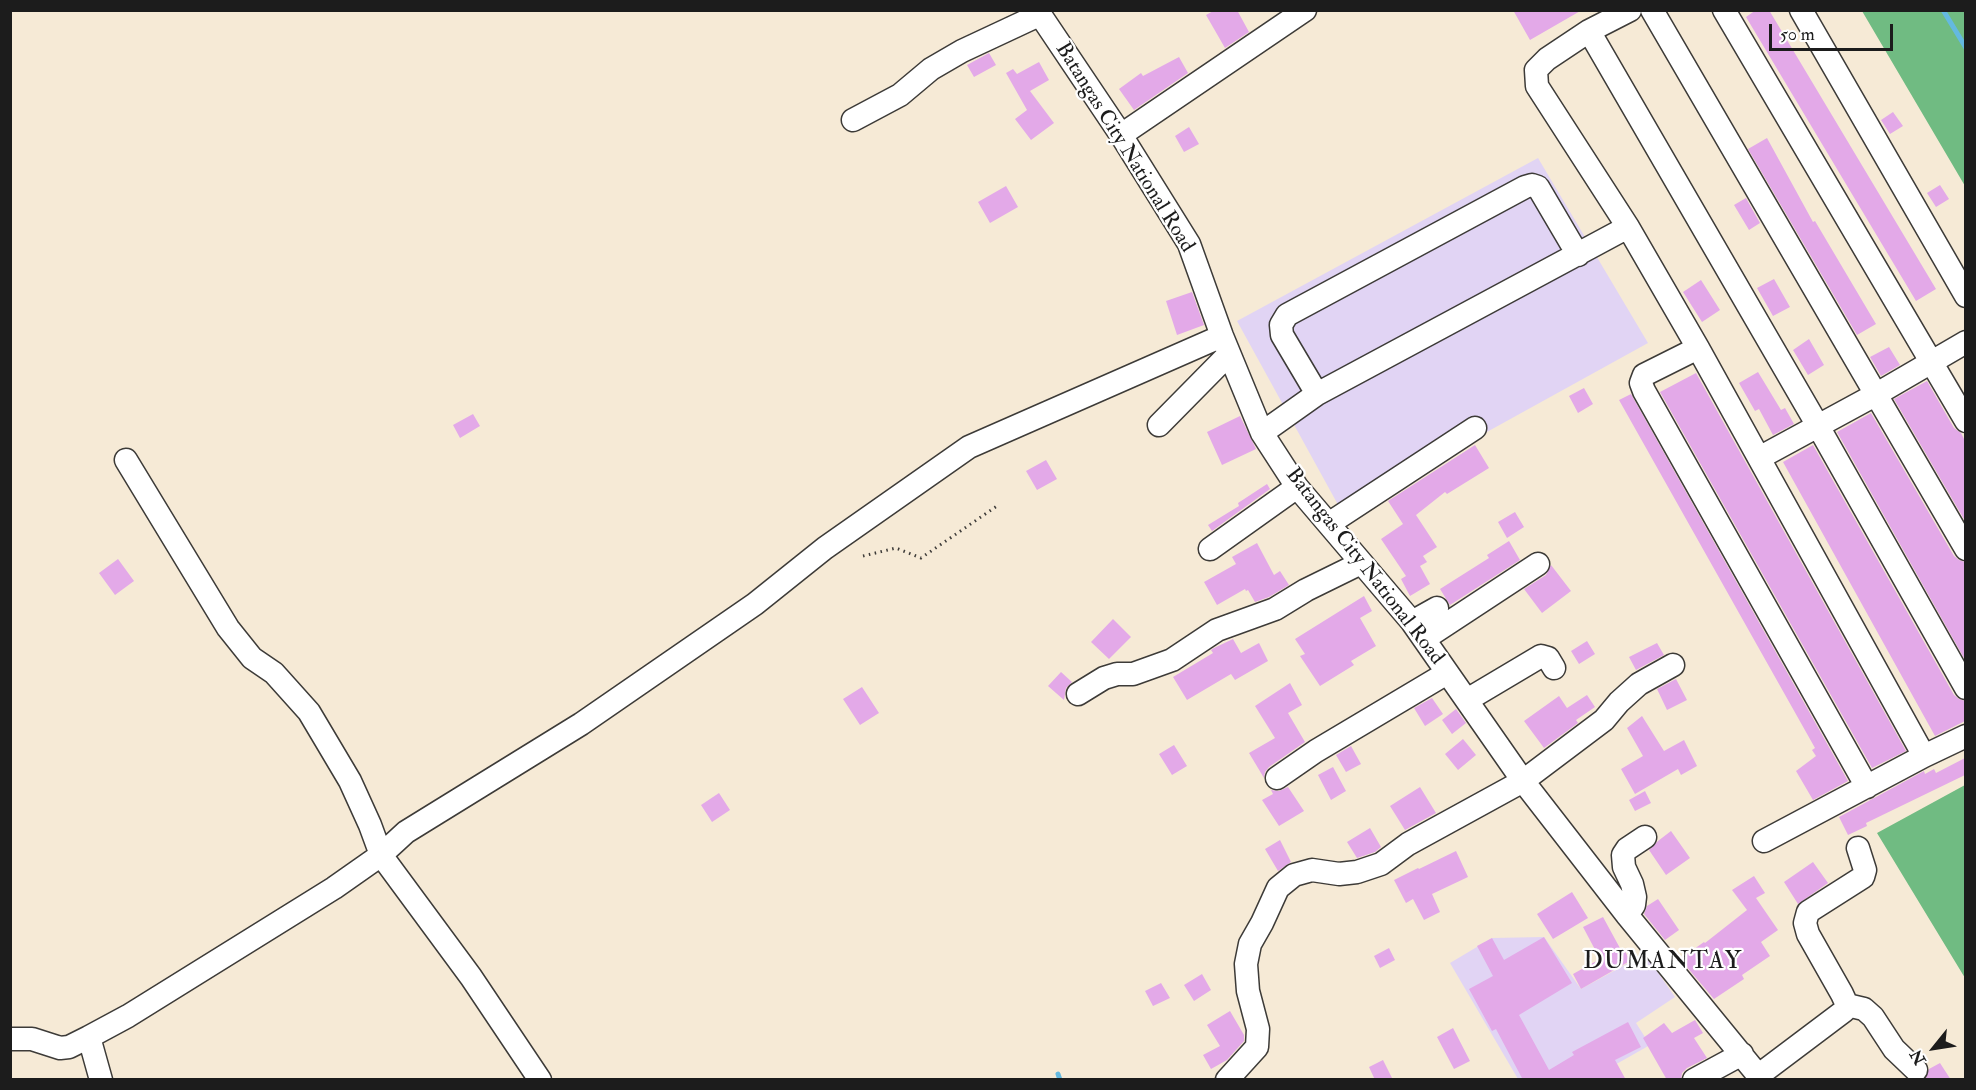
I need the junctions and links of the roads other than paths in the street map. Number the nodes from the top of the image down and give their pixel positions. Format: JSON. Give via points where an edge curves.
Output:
{"nodes":[{"id":1,"x":1305,"y":10,"type":"edge"},
{"id":2,"x":1630,"y":10,"type":"edge"},
{"id":3,"x":1652,"y":10,"type":"edge"},
{"id":4,"x":1724,"y":10,"type":"edge"},
{"id":5,"x":1801,"y":10,"type":"edge"},
{"id":6,"x":1038,"y":13,"type":"edge"},
{"id":7,"x":1589,"y":31,"type":"junction"},
{"id":8,"x":853,"y":120,"type":"dead end"},
{"id":9,"x":1121,"y":135,"type":"junction"},
{"id":10,"x":1628,"y":227,"type":"junction"},
{"id":11,"x":1578,"y":255,"type":"junction"},
{"id":12,"x":1965,"y":296,"type":"edge"},
{"id":13,"x":1965,"y":342,"type":"edge"},
{"id":14,"x":1226,"y":345,"type":"junction"},
{"id":15,"x":1698,"y":348,"type":"junction"},
{"id":16,"x":1931,"y":363,"type":"junction"},
{"id":17,"x":1317,"y":394,"type":"junction"},
{"id":18,"x":1875,"y":395,"type":"junction"},
{"id":19,"x":1965,"y":420,"type":"edge"},
{"id":20,"x":1159,"y":425,"type":"dead end"},
{"id":21,"x":1818,"y":426,"type":"junction"},
{"id":22,"x":1475,"y":428,"type":"dead end"},
{"id":23,"x":1262,"y":433,"type":"junction"},
{"id":24,"x":1759,"y":458,"type":"junction"},
{"id":25,"x":126,"y":460,"type":"dead end"},
{"id":26,"x":1297,"y":487,"type":"junction"},
{"id":27,"x":1329,"y":523,"type":"junction"},
{"id":28,"x":1210,"y":549,"type":"dead end"},
{"id":29,"x":1965,"y":549,"type":"edge"},
{"id":30,"x":1361,"y":563,"type":"junction"},
{"id":31,"x":1538,"y":564,"type":"dead end"},
{"id":32,"x":1437,"y":608,"type":"dead end"},
{"id":33,"x":1418,"y":630,"type":"junction"},
{"id":34,"x":1673,"y":665,"type":"dead end"},
{"id":35,"x":1554,"y":668,"type":"dead end"},
{"id":36,"x":1447,"y":673,"type":"junction"},
{"id":37,"x":1965,"y":688,"type":"edge"},
{"id":38,"x":1078,"y":694,"type":"dead end"},
{"id":39,"x":1467,"y":699,"type":"junction"},
{"id":40,"x":1965,"y":736,"type":"edge"},
{"id":41,"x":1924,"y":756,"type":"junction"},
{"id":42,"x":1278,"y":778,"type":"dead end"},
{"id":43,"x":1523,"y":781,"type":"junction"},
{"id":44,"x":1867,"y":787,"type":"junction"},
{"id":45,"x":1645,"y":837,"type":"dead end"},
{"id":46,"x":1764,"y":841,"type":"dead end"},
{"id":47,"x":1858,"y":848,"type":"dead end"},
{"id":48,"x":381,"y":855,"type":"junction"},
{"id":49,"x":1627,"y":915,"type":"junction"},
{"id":50,"x":1847,"y":1005,"type":"junction"},
{"id":51,"x":89,"y":1037,"type":"junction"},
{"id":52,"x":10,"y":1039,"type":"edge"},
{"id":53,"x":1742,"y":1054,"type":"junction"},
{"id":54,"x":1916,"y":1070,"type":"dead end"},
{"id":55,"x":1760,"y":1077,"type":"edge"},
{"id":56,"x":101,"y":1080,"type":"edge"},
{"id":57,"x":540,"y":1080,"type":"edge"},
{"id":58,"x":1227,"y":1080,"type":"edge"},
{"id":59,"x":1694,"y":1080,"type":"edge"}],
"edges":[{"from":1,"to":9,"type":"street"},
{"from":2,"to":7,"type":"street"},
{"from":3,"to":18,"type":"street"},
{"from":4,"to":16,"type":"street"},
{"from":5,"to":12,"type":"street"},
{"from":6,"to":8,"type":"street","via":[[962,51],[931,69],[900,95]]},
{"from":6,"to":9,"type":"street","name":"Batangas City National Road"},
{"from":7,"to":10,"type":"street","via":[[1536,70],[1537,86]]},
{"from":7,"to":21,"type":"street"},
{"from":9,"to":14,"type":"street","name":"Batangas City National Road","via":[[1189,244]]},
{"from":10,"to":11,"type":"street"},
{"from":10,"to":15,"type":"street"},
{"from":11,"to":17,"type":"street"},
{"from":11,"to":17,"type":"street","via":[[1538,187],[1525,187],[1287,315],[1281,324],[1282,335]]},
{"from":13,"to":16,"type":"street"},
{"from":14,"to":20,"type":"street"},
{"from":14,"to":23,"type":"street","name":"Batangas City National Road"},
{"from":14,"to":48,"type":"street","via":[[969,447],[825,548],[755,604],[580,724],[406,832]]},
{"from":15,"to":24,"type":"street"},
{"from":15,"to":44,"type":"street","via":[[1644,375],[1644,391]]},
{"from":16,"to":18,"type":"street"},
{"from":16,"to":19,"type":"street"},
{"from":17,"to":23,"type":"street"},
{"from":18,"to":21,"type":"street"},
{"from":18,"to":29,"type":"street"},
{"from":21,"to":24,"type":"street"},
{"from":21,"to":37,"type":"street"},
{"from":22,"to":27,"type":"street"},
{"from":23,"to":26,"type":"street","name":"Batangas City National Road"},
{"from":24,"to":41,"type":"street"},
{"from":25,"to":48,"type":"street","via":[[228,628],[252,658],[274,673],[309,712],[351,781]]},
{"from":26,"to":27,"type":"street","name":"Batangas City National Road"},
{"from":26,"to":28,"type":"street"},
{"from":27,"to":30,"type":"street","name":"Batangas City National Road"},
{"from":30,"to":33,"type":"street","name":"Batangas City National Road"},
{"from":30,"to":38,"type":"street","via":[[1275,609],[1217,630],[1172,660],[1133,674],[1104,678]]},
{"from":31,"to":33,"type":"street"},
{"from":32,"to":33,"type":"street"},
{"from":33,"to":36,"type":"street","name":"Batangas City National Road"},
{"from":34,"to":43,"type":"street","via":[[1639,684],[1604,720]]},
{"from":35,"to":39,"type":"street","via":[[1542,656]]},
{"from":36,"to":39,"type":"street","name":"Batangas City National Road"},
{"from":36,"to":42,"type":"street"},
{"from":39,"to":43,"type":"street","name":"Batangas City National Road"},
{"from":40,"to":41,"type":"street"},
{"from":41,"to":44,"type":"street"},
{"from":43,"to":49,"type":"street","name":"Batangas City National Road"},
{"from":43,"to":58,"type":"street","via":[[1408,844],[1381,864],[1339,874],[1312,870],[1294,875],[1278,888],[1250,944],[1246,964],[1258,1029],[1257,1047]]},
{"from":44,"to":46,"type":"street"},
{"from":45,"to":49,"type":"street","via":[[1623,855],[1635,897]]},
{"from":47,"to":50,"type":"street","via":[[1865,870],[1863,877],[1808,912],[1805,923]]},
{"from":48,"to":51,"type":"street"},
{"from":48,"to":57,"type":"street","via":[[471,977]]},
{"from":49,"to":53,"type":"street","name":"Batangas City National Road"},
{"from":50,"to":54,"type":"street","via":[[1864,1009],[1873,1017],[1894,1049]]},
{"from":50,"to":55,"type":"street"},
{"from":51,"to":52,"type":"street","via":[[60,1048],[32,1039]]},
{"from":51,"to":56,"type":"street"},
{"from":53,"to":55,"type":"street","name":"Batangas City National Road"},
{"from":53,"to":59,"type":"street"}]}
